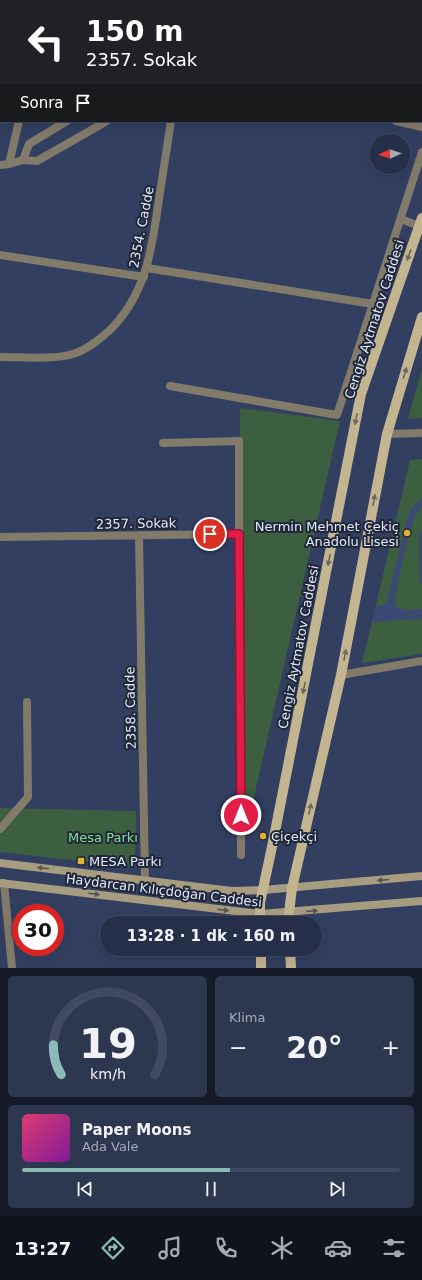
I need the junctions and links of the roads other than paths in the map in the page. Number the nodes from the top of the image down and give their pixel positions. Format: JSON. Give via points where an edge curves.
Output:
{"nodes":[{"id":1,"x":19,"y":122,"type":"edge"},
{"id":2,"x":65,"y":122,"type":"edge"},
{"id":3,"x":104,"y":122,"type":"edge"},
{"id":4,"x":171,"y":122,"type":"edge"},
{"id":5,"x":400,"y":122,"type":"edge"},
{"id":6,"x":422,"y":127,"type":"edge"},
{"id":7,"x":422,"y":152,"type":"edge"},
{"id":8,"x":23,"y":160,"type":"junction"},
{"id":9,"x":0,"y":164,"type":"edge"},
{"id":10,"x":9,"y":164,"type":"junction"},
{"id":11,"x":401,"y":219,"type":"junction"},
{"id":12,"x":421,"y":222,"type":"edge"},
{"id":13,"x":0,"y":255,"type":"edge"},
{"id":14,"x":147,"y":268,"type":"junction"},
{"id":15,"x":144,"y":277,"type":"junction"},
{"id":16,"x":373,"y":304,"type":"junction"},
{"id":17,"x":422,"y":317,"type":"edge"},
{"id":18,"x":0,"y":357,"type":"edge"},
{"id":19,"x":170,"y":386,"type":"dead end"},
{"id":20,"x":422,"y":433,"type":"edge"},
{"id":21,"x":387,"y":434,"type":"junction"},
{"id":22,"x":163,"y":443,"type":"dead end"},
{"id":23,"x":239,"y":534,"type":"junction"},
{"id":24,"x":139,"y":535,"type":"junction"},
{"id":25,"x":0,"y":537,"type":"edge"},
{"id":26,"x":422,"y":661,"type":"edge"},
{"id":27,"x":341,"y":675,"type":"junction"},
{"id":28,"x":27,"y":702,"type":"dead end"},
{"id":29,"x":0,"y":828,"type":"edge"},
{"id":30,"x":241,"y":855,"type":"dead end"},
{"id":31,"x":0,"y":863,"type":"edge"},
{"id":32,"x":422,"y":876,"type":"edge"},
{"id":33,"x":145,"y":880,"type":"junction"},
{"id":34,"x":2,"y":883,"type":"edge"},
{"id":35,"x":292,"y":888,"type":"junction"},
{"id":36,"x":263,"y":890,"type":"junction"},
{"id":37,"x":422,"y":901,"type":"edge"},
{"id":38,"x":238,"y":916,"type":"edge"},
{"id":39,"x":260,"y":916,"type":"edge"},
{"id":40,"x":289,"y":916,"type":"edge"},
{"id":41,"x":305,"y":916,"type":"edge"},
{"id":42,"x":261,"y":956,"type":"edge"},
{"id":43,"x":290,"y":956,"type":"edge"},
{"id":44,"x":12,"y":968,"type":"edge"},
{"id":45,"x":262,"y":968,"type":"edge"},
{"id":46,"x":291,"y":968,"type":"edge"}],
"edges":[{"from":1,"to":10,"type":"street"},
{"from":2,"to":8,"type":"street","via":[[29,144]]},
{"from":3,"to":8,"type":"street","via":[[37,161]]},
{"from":4,"to":14,"type":"street","name":"2354. Cadde"},
{"from":5,"to":6,"type":"street"},
{"from":7,"to":11,"type":"street"},
{"from":8,"to":10,"type":"street"},
{"from":9,"to":10,"type":"street"},
{"from":11,"to":12,"type":"street"},
{"from":11,"to":16,"type":"street"},
{"from":12,"to":36,"type":"main road","name":"Cengiz Aytmatov Caddesi","one_way":true,"via":[[361,394]]},
{"from":13,"to":15,"type":"street"},
{"from":14,"to":15,"type":"street","name":"2354. Cadde"},
{"from":14,"to":16,"type":"street"},
{"from":15,"to":18,"type":"street","name":"2354. Cadde","via":[[125,313],[94,344],[61,357]]},
{"from":16,"to":19,"type":"street","via":[[337,415]]},
{"from":21,"to":17,"type":"main road","one_way":true},
{"from":20,"to":21,"type":"street"},
{"from":27,"to":21,"type":"main road","one_way":true},
{"from":22,"to":23,"type":"street","via":[[238,441]]},
{"from":23,"to":24,"type":"street","name":"2357. Sokak"},
{"from":23,"to":30,"type":"street"},
{"from":24,"to":25,"type":"street","name":"2357. Sokak"},
{"from":24,"to":33,"type":"street","name":"2358. Cadde"},
{"from":26,"to":27,"type":"street"},
{"from":35,"to":27,"type":"main road","one_way":true},
{"from":28,"to":29,"type":"street","via":[[28,797]]},
{"from":33,"to":31,"type":"main road","name":"Haydarcan Kılıçdoğan Caddesi","one_way":true},
{"from":32,"to":35,"type":"main road","name":"Haydarcan Kılıçdoğan Caddesi","one_way":true},
{"from":33,"to":36,"type":"main road","name":"Haydarcan Kılıçdoğan Caddesi","via":[[232,891]]},
{"from":34,"to":38,"type":"main road","name":"Haydarcan Kılıçdoğan Caddesi","one_way":true},
{"from":34,"to":44,"type":"street"},
{"from":35,"to":36,"type":"main road","name":"Haydarcan Kılıçdoğan Caddesi"},
{"from":35,"to":40,"type":"main road"},
{"from":36,"to":39,"type":"main road","name":"Cengiz Aytmatov Caddesi"},
{"from":41,"to":37,"type":"main road","name":"Haydarcan Kılıçdoğan Caddesi","one_way":true},
{"from":42,"to":45,"type":"main road"},
{"from":43,"to":46,"type":"main road"}]}
